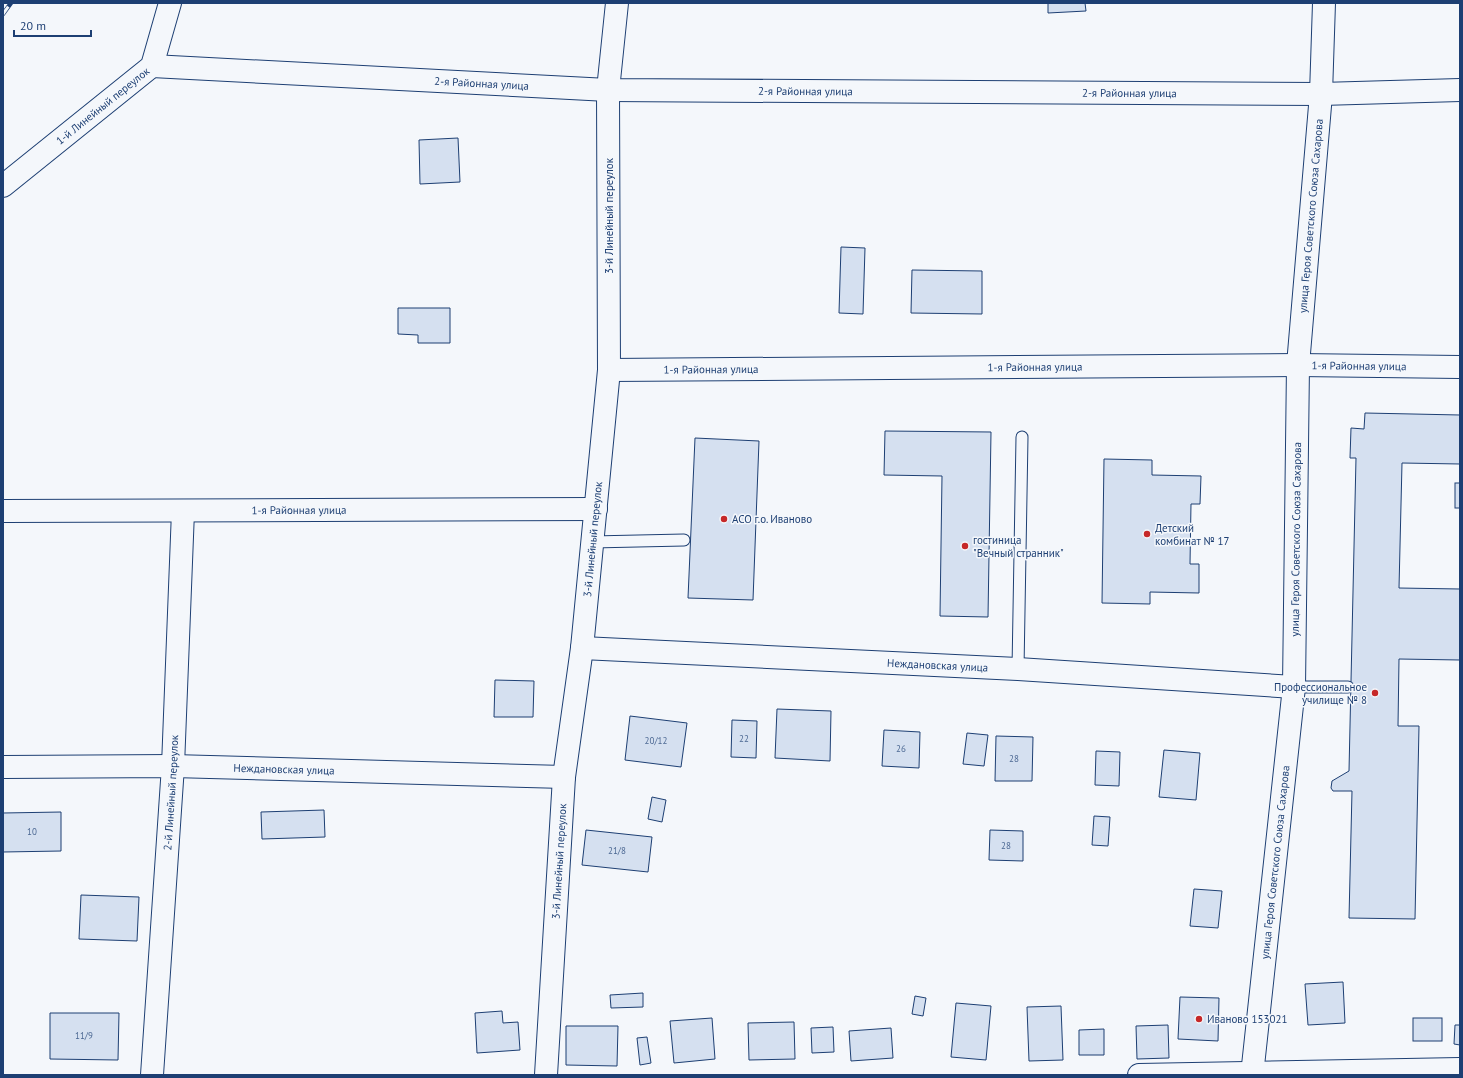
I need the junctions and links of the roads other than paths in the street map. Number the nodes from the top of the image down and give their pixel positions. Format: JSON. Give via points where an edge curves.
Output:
{"nodes":[{"id":1,"x":170,"y":3,"type":"edge"},
{"id":2,"x":616,"y":3,"type":"edge"},
{"id":3,"x":1324,"y":3,"type":"edge"},
{"id":4,"x":152,"y":66,"type":"junction"},
{"id":5,"x":608,"y":90,"type":"junction"},
{"id":6,"x":1460,"y":90,"type":"edge"},
{"id":7,"x":1321,"y":94,"type":"junction"},
{"id":8,"x":3,"y":186,"type":"edge"},
{"id":9,"x":1298,"y":365,"type":"junction"},
{"id":10,"x":1460,"y":367,"type":"edge"},
{"id":11,"x":609,"y":370,"type":"junction"},
{"id":12,"x":1022,"y":437,"type":"dead end"},
{"id":13,"x":596,"y":509,"type":"junction"},
{"id":14,"x":3,"y":511,"type":"edge"},
{"id":15,"x":182,"y":511,"type":"junction"},
{"id":16,"x":684,"y":540,"type":"dead end"},
{"id":17,"x":592,"y":542,"type":"junction"},
{"id":18,"x":582,"y":648,"type":"junction"},
{"id":19,"x":1018,"y":669,"type":"junction"},
{"id":20,"x":1348,"y":686,"type":"dead end"},
{"id":21,"x":1294,"y":687,"type":"junction"},
{"id":22,"x":173,"y":766,"type":"junction"},
{"id":23,"x":3,"y":767,"type":"edge"},
{"id":24,"x":564,"y":777,"type":"junction"},
{"id":25,"x":1460,"y":1069,"type":"edge"},
{"id":26,"x":1252,"y":1074,"type":"edge"},
{"id":27,"x":152,"y":1075,"type":"edge"},
{"id":28,"x":546,"y":1075,"type":"edge"},
{"id":29,"x":1139,"y":1075,"type":"edge"}],
"edges":[{"from":1,"to":4,"type":"street","name":"1-й Линейный переулок"},
{"from":2,"to":5,"type":"street","name":"3-й Линейный переулок"},
{"from":3,"to":7,"type":"street","name":"улица Героя Советского Союза Сахарова"},
{"from":4,"to":5,"type":"street","name":"2-я Районная улица"},
{"from":4,"to":8,"type":"street","name":"1-й Линейный переулок"},
{"from":5,"to":7,"type":"street","name":"2-я Районная улица"},
{"from":5,"to":11,"type":"street","name":"3-й Линейный переулок"},
{"from":6,"to":7,"type":"street","name":"2-я Районная улица"},
{"from":7,"to":9,"type":"street","name":"улица Героя Советского Союза Сахарова"},
{"from":9,"to":10,"type":"street","name":"1-я Районная улица"},
{"from":9,"to":11,"type":"street","name":"1-я Районная улица"},
{"from":9,"to":21,"type":"street","name":"улица Героя Советского Союза Сахарова"},
{"from":11,"to":13,"type":"street","name":"3-й Линейный переулок"},
{"from":12,"to":19,"type":"lane"},
{"from":13,"to":15,"type":"street","name":"1-я Районная улица"},
{"from":13,"to":17,"type":"street","name":"3-й Линейный переулок"},
{"from":14,"to":15,"type":"street","name":"1-я Районная улица"},
{"from":15,"to":22,"type":"street","name":"2-й Линейный переулок"},
{"from":16,"to":17,"type":"lane"},
{"from":17,"to":18,"type":"street","name":"3-й Линейный переулок"},
{"from":18,"to":19,"type":"street","name":"Неждановская улица"},
{"from":18,"to":24,"type":"street","name":"3-й Линейный переулок"},
{"from":19,"to":21,"type":"street","name":"Неждановская улица"},
{"from":20,"to":21,"type":"lane"},
{"from":21,"to":26,"type":"street","name":"улица Героя Советского Союза Сахарова"},
{"from":22,"to":23,"type":"street","name":"Неждановская улица"},
{"from":22,"to":24,"type":"street","name":"Неждановская улица"},
{"from":22,"to":27,"type":"street","name":"2-й Линейный переулок"},
{"from":24,"to":28,"type":"street","name":"3-й Линейный переулок"},
{"from":25,"to":26,"type":"street"},
{"from":26,"to":29,"type":"street"}]}
